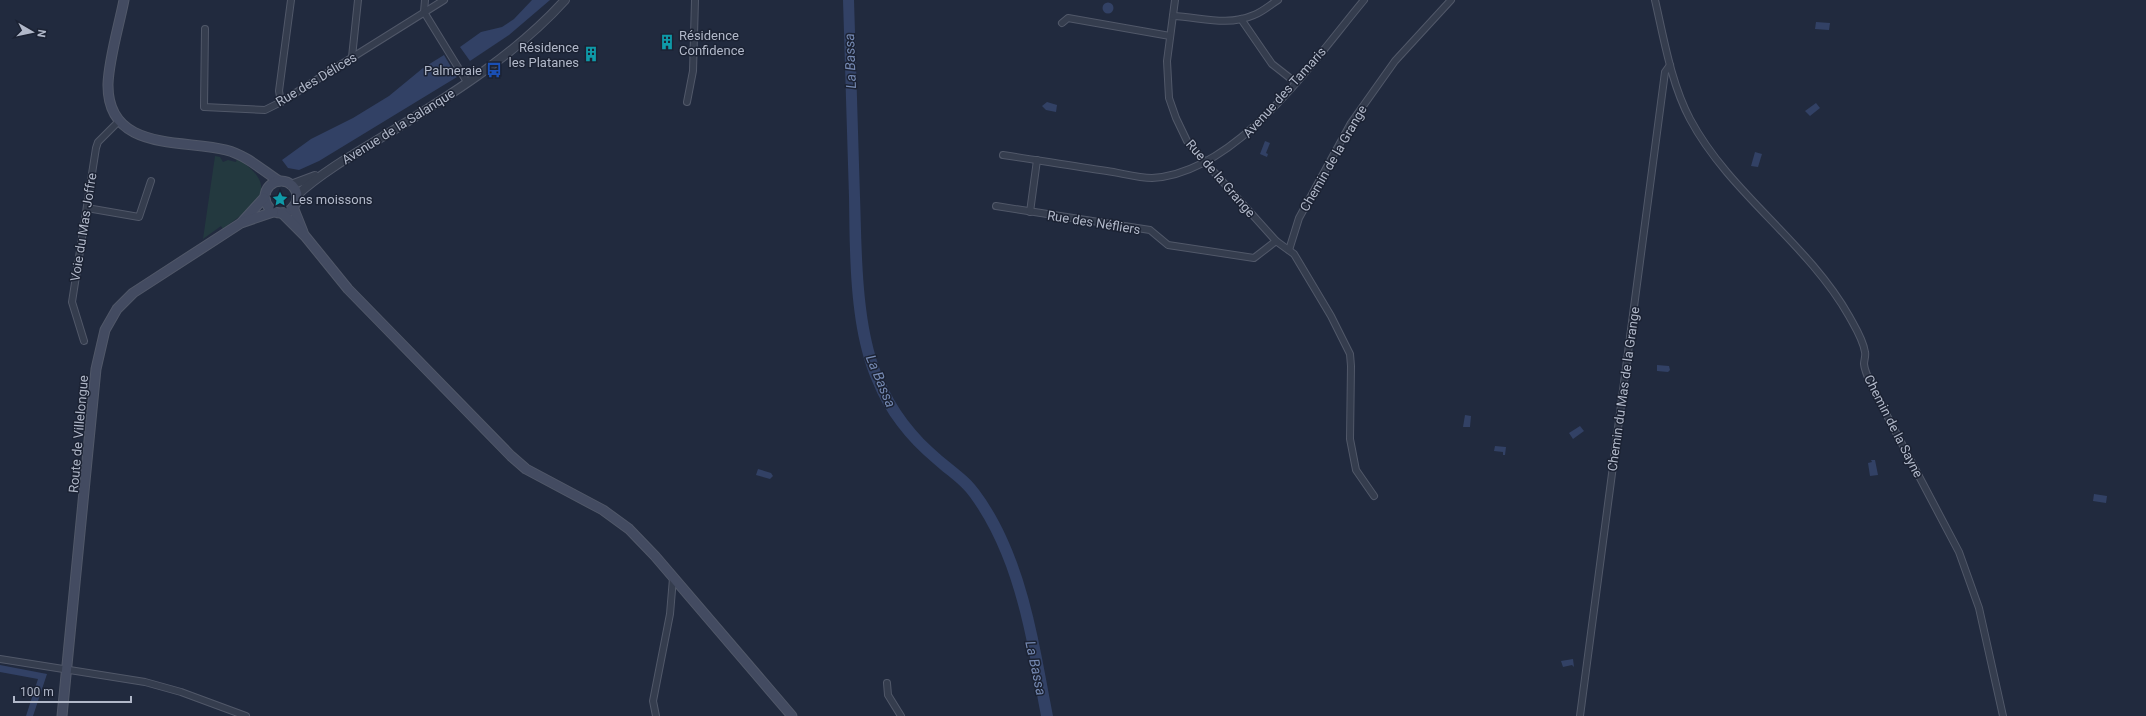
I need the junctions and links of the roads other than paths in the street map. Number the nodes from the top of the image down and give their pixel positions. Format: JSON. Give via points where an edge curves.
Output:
{"nodes":[{"id":1,"x":124,"y":0,"type":"edge"},
{"id":2,"x":291,"y":0,"type":"edge"},
{"id":3,"x":358,"y":0,"type":"edge"},
{"id":4,"x":425,"y":0,"type":"edge"},
{"id":5,"x":444,"y":0,"type":"edge"},
{"id":6,"x":565,"y":0,"type":"edge"},
{"id":7,"x":695,"y":0,"type":"edge"},
{"id":8,"x":1176,"y":0,"type":"edge"},
{"id":9,"x":1278,"y":0,"type":"edge"},
{"id":10,"x":1364,"y":0,"type":"edge"},
{"id":11,"x":1451,"y":0,"type":"edge"},
{"id":12,"x":1655,"y":0,"type":"edge"},
{"id":13,"x":424,"y":12,"type":"junction"},
{"id":14,"x":1173,"y":16,"type":"junction"},
{"id":15,"x":1241,"y":19,"type":"junction"},
{"id":16,"x":1062,"y":23,"type":"dead end"},
{"id":17,"x":205,"y":29,"type":"dead end"},
{"id":18,"x":1170,"y":36,"type":"junction"},
{"id":19,"x":352,"y":58,"type":"junction"},
{"id":20,"x":1670,"y":65,"type":"junction"},
{"id":21,"x":467,"y":82,"type":"junction"},
{"id":22,"x":1295,"y":82,"type":"junction"},
{"id":23,"x":281,"y":102,"type":"junction"},
{"id":24,"x":687,"y":102,"type":"dead end"},
{"id":25,"x":119,"y":121,"type":"junction"},
{"id":26,"x":1003,"y":155,"type":"dead end"},
{"id":27,"x":1037,"y":160,"type":"junction"},
{"id":28,"x":1205,"y":162,"type":"junction"},
{"id":29,"x":259,"y":169,"type":"junction"},
{"id":30,"x":322,"y":174,"type":"junction"},
{"id":31,"x":151,"y":181,"type":"dead end"},
{"id":32,"x":279,"y":181,"type":"junction"},
{"id":33,"x":291,"y":185,"type":"junction"},
{"id":34,"x":269,"y":186,"type":"junction"},
{"id":35,"x":296,"y":195,"type":"junction"},
{"id":36,"x":264,"y":198,"type":"junction"},
{"id":37,"x":996,"y":206,"type":"dead end"},
{"id":38,"x":293,"y":207,"type":"junction"},
{"id":39,"x":87,"y":208,"type":"junction"},
{"id":40,"x":278,"y":212,"type":"junction"},
{"id":41,"x":1030,"y":212,"type":"junction"},
{"id":42,"x":241,"y":223,"type":"junction"},
{"id":43,"x":305,"y":236,"type":"junction"},
{"id":44,"x":1276,"y":241,"type":"junction"},
{"id":45,"x":1289,"y":250,"type":"junction"},
{"id":46,"x":84,"y":341,"type":"dead end"},
{"id":47,"x":1374,"y":496,"type":"dead end"},
{"id":48,"x":673,"y":578,"type":"junction"},
{"id":49,"x":0,"y":659,"type":"edge"},
{"id":50,"x":68,"y":670,"type":"junction"},
{"id":51,"x":887,"y":683,"type":"dead end"},
{"id":52,"x":62,"y":716,"type":"edge"},
{"id":53,"x":246,"y":716,"type":"edge"},
{"id":54,"x":656,"y":716,"type":"edge"},
{"id":55,"x":792,"y":716,"type":"edge"},
{"id":56,"x":901,"y":716,"type":"edge"},
{"id":57,"x":1580,"y":716,"type":"edge"},
{"id":58,"x":2003,"y":716,"type":"edge"}],
"edges":[{"from":1,"to":25,"type":"main road","via":[[108,85],[111,106]]},
{"from":2,"to":23,"type":"street","via":[[279,91]]},
{"from":3,"to":19,"type":"street"},
{"from":4,"to":13,"type":"street"},
{"from":5,"to":13,"type":"street","name":"Rue des Délices"},
{"from":6,"to":21,"type":"street","name":"Avenue de la Salanque","via":[[526,39]]},
{"from":7,"to":24,"type":"street","via":[[693,71]]},
{"from":8,"to":14,"type":"street","name":"Rue de la Grange"},
{"from":9,"to":15,"type":"street","via":[[1255,15]]},
{"from":10,"to":22,"type":"street","name":"Avenue des Tamaris"},
{"from":11,"to":45,"type":"street","name":"Chemin de la Grange","via":[[1395,61],[1351,122],[1299,218]]},
{"from":12,"to":20,"type":"street","name":"Chemin de la Sayne"},
{"from":13,"to":19,"type":"street","name":"Rue des Délices"},
{"from":13,"to":21,"type":"street"},
{"from":14,"to":15,"type":"street","via":[[1216,22]]},
{"from":14,"to":18,"type":"street","name":"Rue de la Grange"},
{"from":15,"to":22,"type":"street","via":[[1272,64]]},
{"from":16,"to":18,"type":"street","via":[[1068,18]]},
{"from":17,"to":23,"type":"street","name":"Rue des Délices","via":[[204,107],[265,110]]},
{"from":18,"to":28,"type":"street","name":"Rue de la Grange","via":[[1167,61],[1170,98],[1187,141]]},
{"from":19,"to":23,"type":"street","name":"Rue des Délices"},
{"from":20,"to":57,"type":"street","name":"Chemin du Mas de la Grange","via":[[1665,72]]},
{"from":20,"to":58,"type":"street","name":"Chemin de la Sayne","via":[[1689,118],[1715,158],[1813,265],[1859,334],[1865,353],[1866,371],[1873,389],[1959,552],[1979,608]]},
{"from":21,"to":30,"type":"street","name":"Avenue de la Salanque"},
{"from":22,"to":28,"type":"street","name":"Avenue des Tamaris","via":[[1241,139]]},
{"from":25,"to":29,"type":"main road","via":[[132,132],[147,139],[226,150],[248,159]]},
{"from":25,"to":39,"type":"street","name":"Voie du Mas Joffre","via":[[98,142]]},
{"from":26,"to":27,"type":"street","name":"Avenue des Tamaris"},
{"from":27,"to":28,"type":"street","name":"Avenue des Tamaris","via":[[1150,178],[1184,173]]},
{"from":27,"to":41,"type":"street"},
{"from":28,"to":44,"type":"street","name":"Rue de la Grange"},
{"from":29,"to":32,"type":"main road"},
{"from":29,"to":34,"type":"main road"},
{"from":30,"to":33,"type":"street","name":"Avenue de la Salanque"},
{"from":30,"to":35,"type":"street","name":"Avenue de la Salanque"},
{"from":31,"to":39,"type":"street","via":[[139,217]]},
{"from":32,"to":33,"type":"main road"},
{"from":32,"to":34,"type":"main road"},
{"from":33,"to":35,"type":"main road"},
{"from":34,"to":36,"type":"main road"},
{"from":35,"to":38,"type":"main road"},
{"from":36,"to":40,"type":"main road","via":[[267,206]]},
{"from":36,"to":42,"type":"main road","name":"Route de Villelongue"},
{"from":37,"to":41,"type":"street","name":"Rue des Néfliers"},
{"from":38,"to":40,"type":"main road"},
{"from":38,"to":43,"type":"main road"},
{"from":39,"to":46,"type":"street","name":"Voie du Mas Joffre","via":[[72,302]]},
{"from":40,"to":42,"type":"main road","name":"Route de Villelongue"},
{"from":40,"to":43,"type":"main road"},
{"from":41,"to":44,"type":"street","name":"Rue des Néfliers","via":[[1150,230],[1168,245],[1254,258]]},
{"from":42,"to":50,"type":"main road","name":"Route de Villelongue","via":[[133,293],[117,309],[105,330],[96,369]]},
{"from":43,"to":48,"type":"main road","via":[[348,289],[511,456],[526,469],[603,510],[628,529]]},
{"from":44,"to":45,"type":"street","name":"Rue de la Grange"},
{"from":45,"to":47,"type":"street","name":"Rue de la Grange","via":[[1294,254],[1331,316],[1350,354],[1350,439],[1356,470]]},
{"from":48,"to":54,"type":"street","via":[[670,614],[653,701]]},
{"from":48,"to":55,"type":"main road"},
{"from":49,"to":50,"type":"street"},
{"from":50,"to":52,"type":"main road","name":"Route de Villelongue"},
{"from":50,"to":53,"type":"street","via":[[145,682],[181,692]]},
{"from":51,"to":56,"type":"street","via":[[888,695]]}]}
